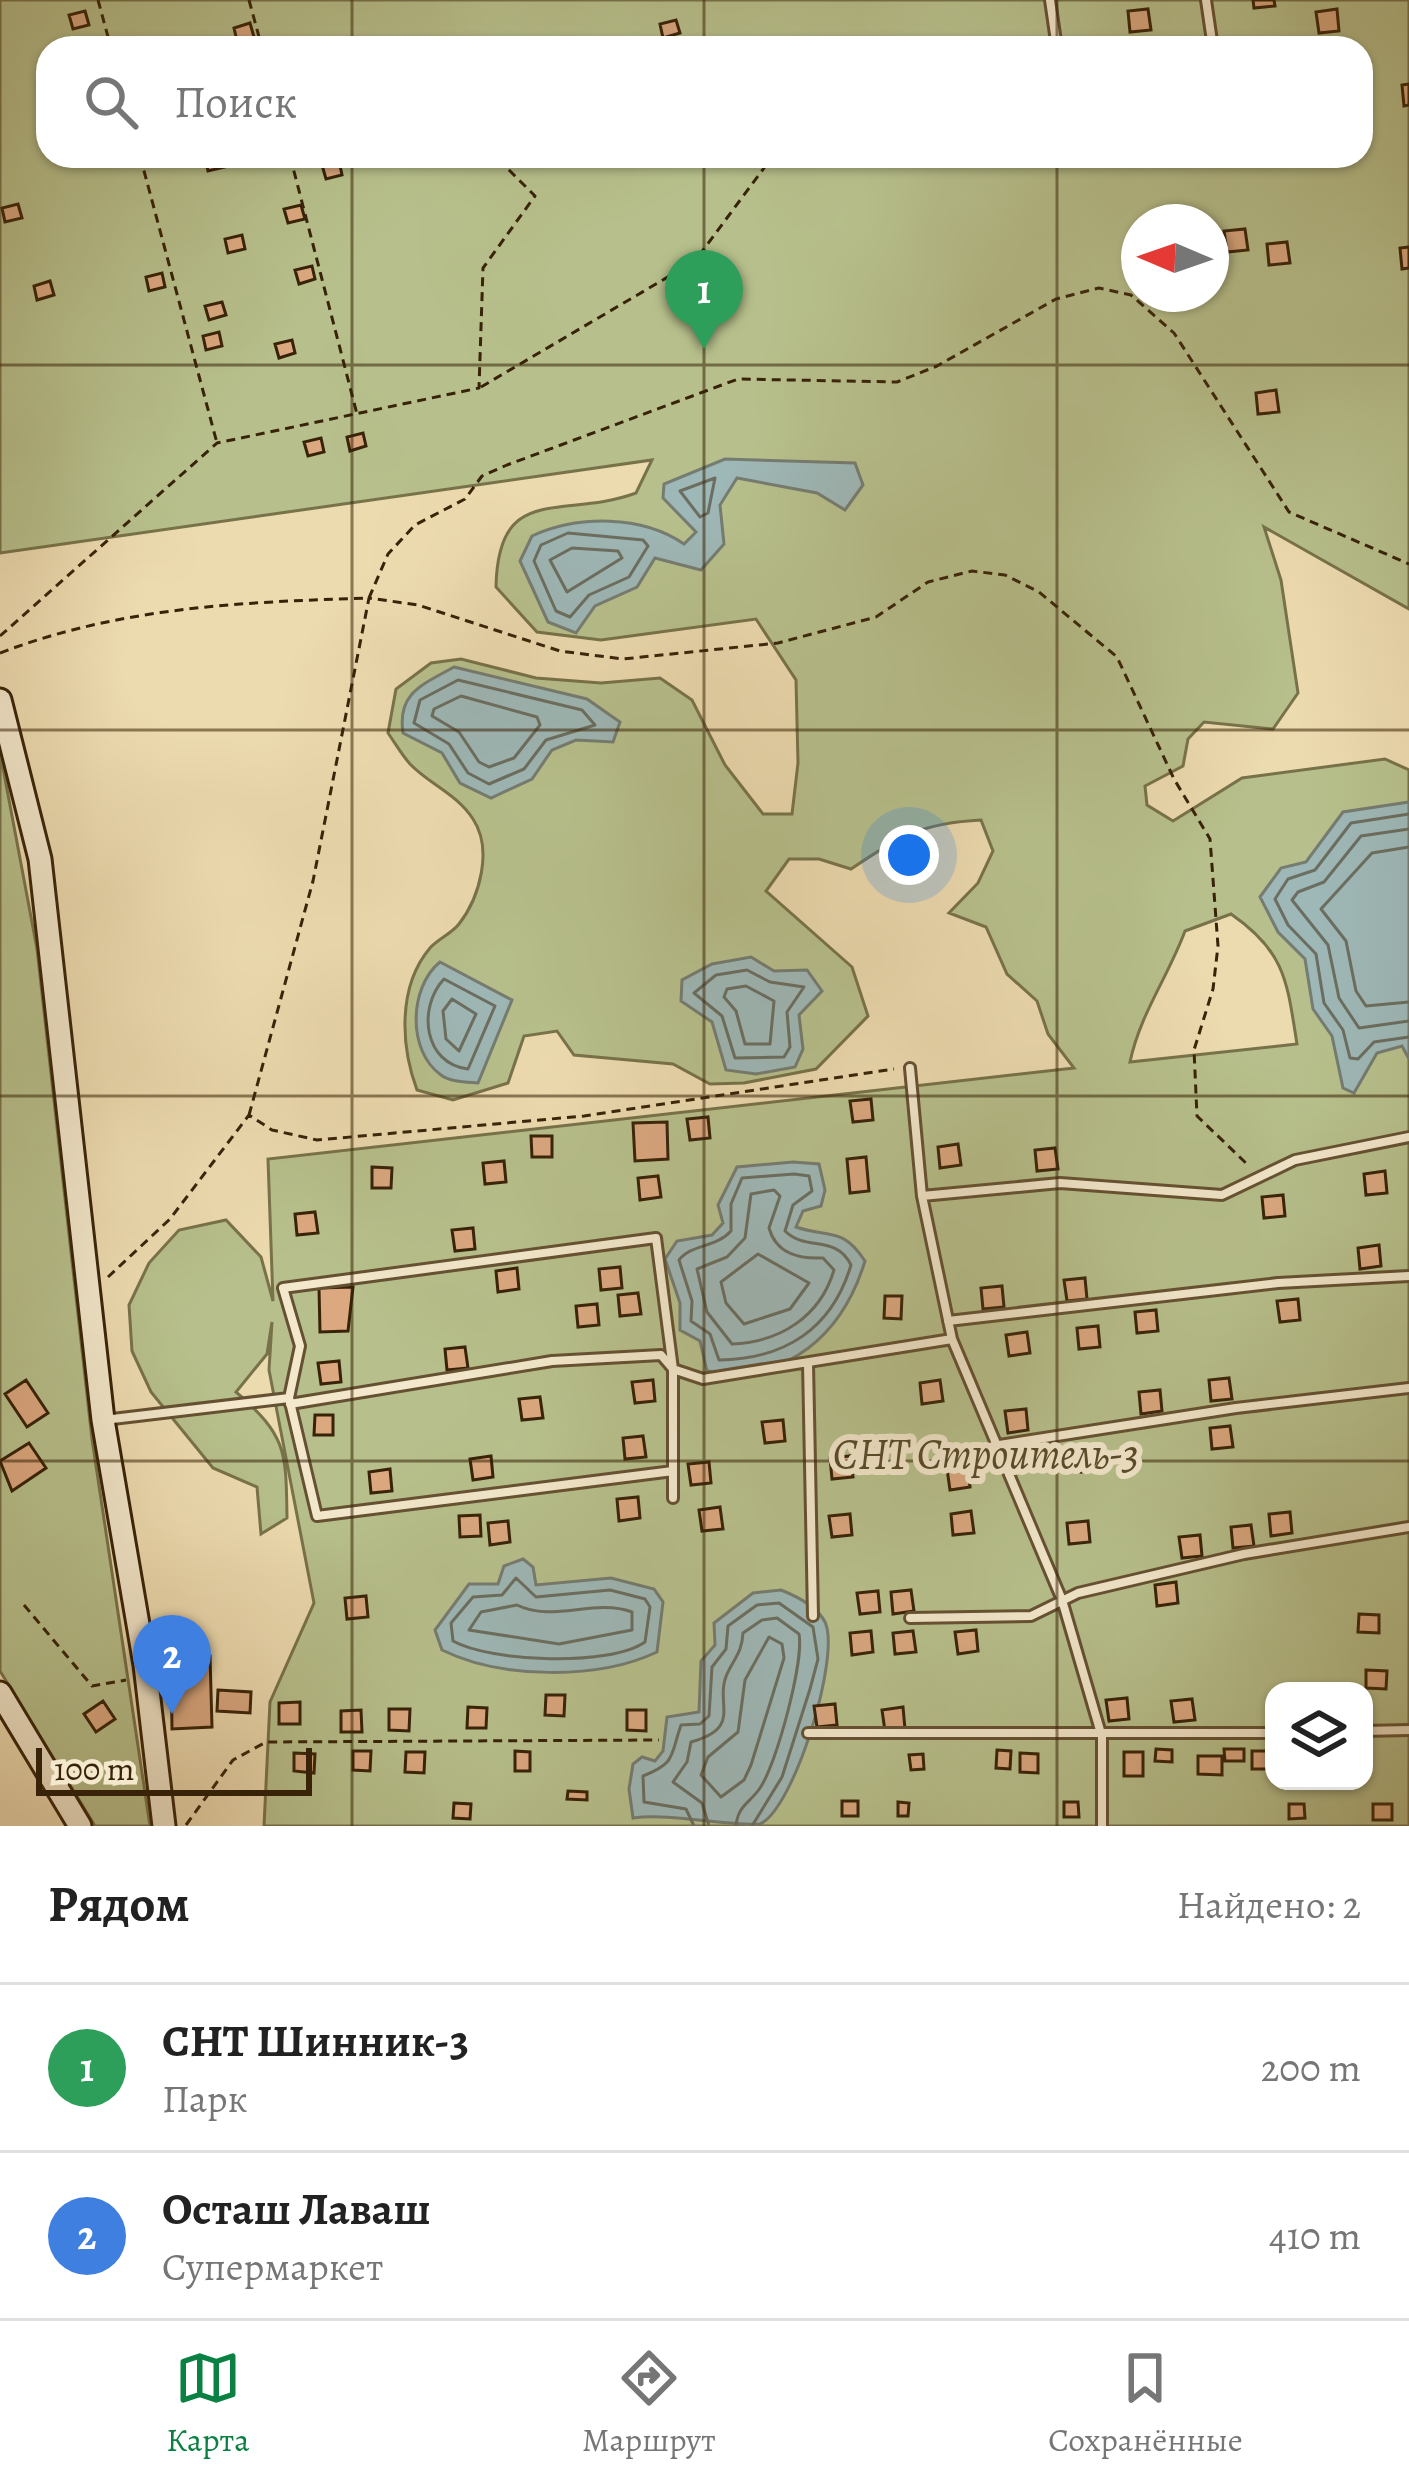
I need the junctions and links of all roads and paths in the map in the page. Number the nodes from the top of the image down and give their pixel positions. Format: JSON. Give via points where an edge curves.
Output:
{"nodes":[{"id":1,"x":98,"y":0,"type":"edge"},
{"id":2,"x":249,"y":0,"type":"edge"},
{"id":3,"x":1050,"y":0,"type":"edge"},
{"id":4,"x":1206,"y":0,"type":"edge"},
{"id":5,"x":108,"y":36,"type":"edge"},
{"id":6,"x":259,"y":36,"type":"edge"},
{"id":7,"x":1055,"y":36,"type":"edge"},
{"id":8,"x":1211,"y":36,"type":"edge"},
{"id":9,"x":143,"y":168,"type":"edge"},
{"id":10,"x":293,"y":168,"type":"edge"},
{"id":11,"x":506,"y":168,"type":"edge"},
{"id":12,"x":764,"y":168,"type":"edge"},
{"id":13,"x":479,"y":388,"type":"junction"},
{"id":14,"x":357,"y":414,"type":"junction"},
{"id":15,"x":217,"y":443,"type":"junction"},
{"id":16,"x":1409,"y":564,"type":"edge"},
{"id":17,"x":369,"y":598,"type":"junction"},
{"id":18,"x":0,"y":636,"type":"edge"},
{"id":19,"x":0,"y":653,"type":"edge"},
{"id":20,"x":0,"y":700,"type":"edge"},
{"id":21,"x":910,"y":1068,"type":"joint"},
{"id":22,"x":248,"y":1115,"type":"junction"},
{"id":23,"x":1409,"y":1137,"type":"edge"},
{"id":24,"x":1264,"y":1178,"type":"junction"},
{"id":25,"x":922,"y":1196,"type":"junction"},
{"id":26,"x":1409,"y":1276,"type":"edge"},
{"id":27,"x":89,"y":1295,"type":"junction"},
{"id":28,"x":948,"y":1321,"type":"junction"},
{"id":29,"x":952,"y":1339,"type":"junction"},
{"id":30,"x":808,"y":1363,"type":"junction"},
{"id":31,"x":673,"y":1369,"type":"junction"},
{"id":32,"x":1409,"y":1388,"type":"edge"},
{"id":33,"x":289,"y":1401,"type":"junction"},
{"id":34,"x":103,"y":1420,"type":"junction"},
{"id":35,"x":993,"y":1446,"type":"junction"},
{"id":36,"x":673,"y":1471,"type":"junction"},
{"id":37,"x":673,"y":1498,"type":"dead end"},
{"id":38,"x":1409,"y":1527,"type":"edge"},
{"id":39,"x":1062,"y":1600,"type":"junction"},
{"id":40,"x":24,"y":1605,"type":"dead end"},
{"id":41,"x":813,"y":1616,"type":"dead end"},
{"id":42,"x":910,"y":1618,"type":"dead end"},
{"id":43,"x":146,"y":1676,"type":"junction"},
{"id":44,"x":0,"y":1694,"type":"edge"},
{"id":45,"x":1409,"y":1730,"type":"edge"},
{"id":46,"x":1373,"y":1731,"type":"edge"},
{"id":47,"x":808,"y":1733,"type":"dead end"},
{"id":48,"x":1265,"y":1733,"type":"edge"},
{"id":49,"x":1102,"y":1737,"type":"junction"},
{"id":50,"x":659,"y":1740,"type":"dead end"},
{"id":51,"x":80,"y":1826,"type":"edge"},
{"id":52,"x":164,"y":1826,"type":"edge"},
{"id":53,"x":185,"y":1826,"type":"edge"},
{"id":54,"x":1102,"y":1826,"type":"edge"}],
"edges":[{"from":1,"to":5,"type":"path"},
{"from":2,"to":6,"type":"path"},
{"from":3,"to":7,"type":"lane"},
{"from":4,"to":8,"type":"lane"},
{"from":9,"to":15,"type":"path"},
{"from":10,"to":14,"type":"path"},
{"from":11,"to":13,"type":"path","via":[[535,196],[483,268]]},
{"from":12,"to":13,"type":"path","via":[[695,261]]},
{"from":13,"to":14,"type":"path"},
{"from":14,"to":15,"type":"path"},
{"from":15,"to":18,"type":"path"},
{"from":16,"to":17,"type":"path","via":[[1289,512],[1174,333],[1131,295],[1099,288],[1056,299],[897,382],[738,379],[507,464],[415,525],[388,554]]},
{"from":17,"to":19,"type":"path","via":[[121,616]]},
{"from":17,"to":22,"type":"path","via":[[313,881]]},
{"from":17,"to":24,"type":"path","via":[[418,605],[560,651],[623,659],[778,643],[876,617],[928,582],[972,571],[1005,574],[1039,592],[1117,657],[1210,839],[1219,946],[1194,1050],[1197,1116]]},
{"from":20,"to":27,"type":"street","via":[[44,880]]},
{"from":21,"to":22,"type":"path","via":[[584,1116],[317,1140]]},
{"from":21,"to":25,"type":"lane"},
{"from":22,"to":27,"type":"path","via":[[170,1219]]},
{"from":23,"to":24,"type":"lane","via":[[1295,1160]]},
{"from":24,"to":25,"type":"lane","via":[[1222,1195],[1060,1183]]},
{"from":25,"to":28,"type":"lane"},
{"from":26,"to":28,"type":"lane"},
{"from":27,"to":34,"type":"street"},
{"from":28,"to":29,"type":"lane"},
{"from":29,"to":30,"type":"lane"},
{"from":29,"to":35,"type":"lane"},
{"from":30,"to":31,"type":"lane","via":[[703,1378]]},
{"from":30,"to":41,"type":"lane"},
{"from":31,"to":33,"type":"lane","via":[[662,1354],[552,1361]]},
{"from":31,"to":33,"type":"lane","via":[[656,1238],[283,1288],[300,1346]]},
{"from":31,"to":36,"type":"lane"},
{"from":32,"to":35,"type":"lane"},
{"from":33,"to":34,"type":"lane"},
{"from":33,"to":36,"type":"lane","via":[[317,1516]]},
{"from":34,"to":43,"type":"street"},
{"from":35,"to":39,"type":"lane"},
{"from":36,"to":37,"type":"lane"},
{"from":38,"to":39,"type":"lane","via":[[1244,1554]]},
{"from":39,"to":42,"type":"lane","via":[[1031,1616]]},
{"from":39,"to":49,"type":"lane"},
{"from":40,"to":43,"type":"path","via":[[92,1686]]},
{"from":43,"to":52,"type":"street"},
{"from":44,"to":51,"type":"street"},
{"from":45,"to":46,"type":"lane"},
{"from":47,"to":49,"type":"lane"},
{"from":48,"to":49,"type":"lane"},
{"from":49,"to":54,"type":"lane"},
{"from":50,"to":53,"type":"path","via":[[266,1742],[233,1760]]}]}
